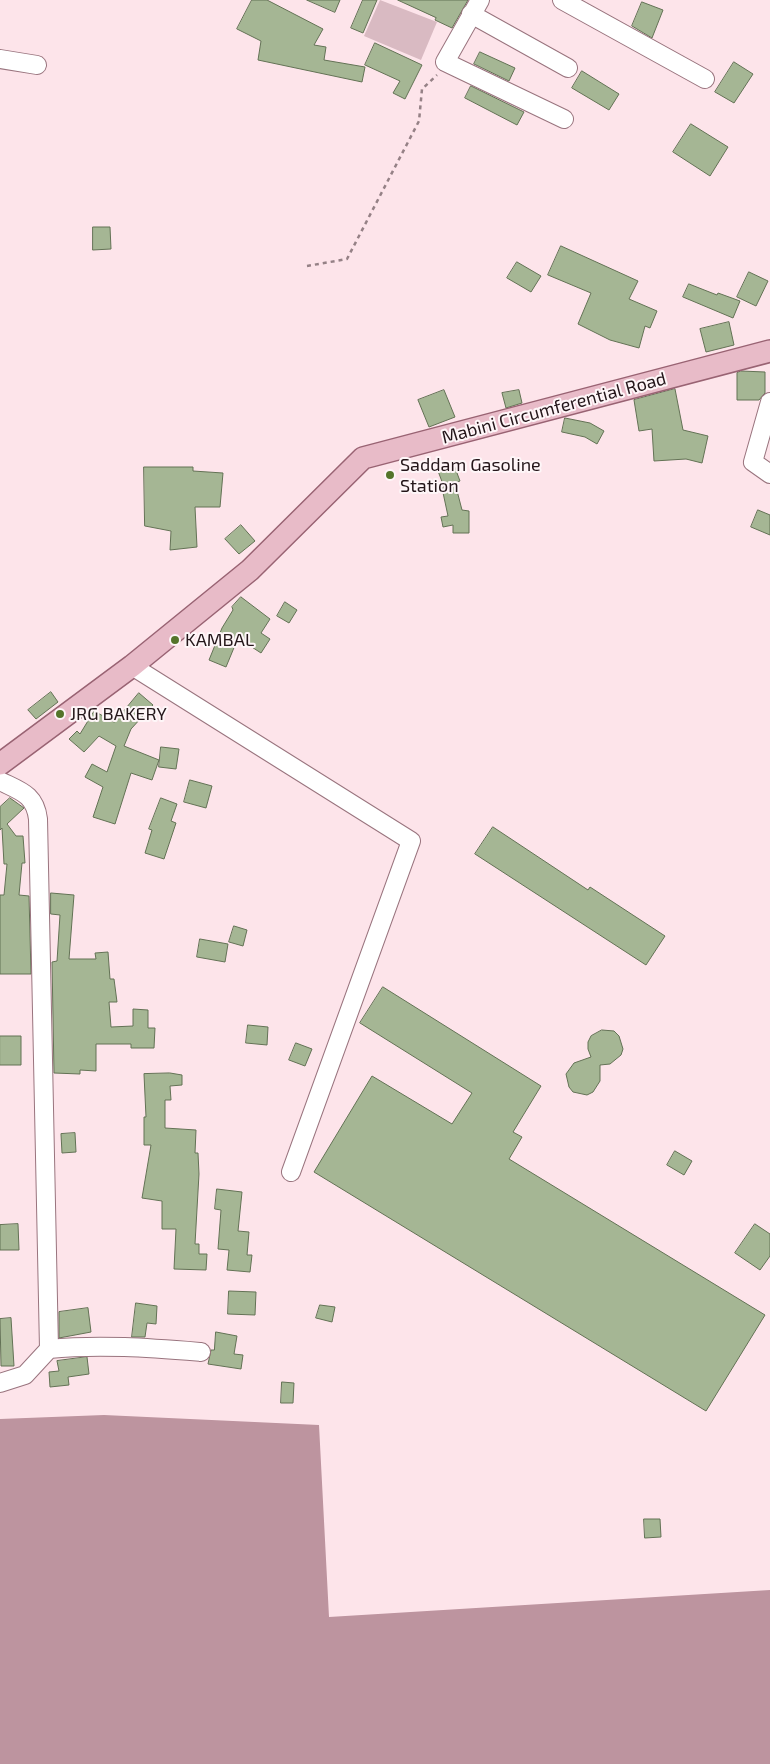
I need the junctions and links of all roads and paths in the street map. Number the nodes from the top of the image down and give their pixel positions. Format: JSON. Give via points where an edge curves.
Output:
{"nodes":[{"id":1,"x":562,"y":0,"type":"edge"},
{"id":2,"x":476,"y":7,"type":"edge"},
{"id":3,"x":0,"y":59,"type":"edge"},
{"id":4,"x":449,"y":64,"type":"junction"},
{"id":5,"x":37,"y":65,"type":"dead end"},
{"id":6,"x":568,"y":68,"type":"dead end"},
{"id":7,"x":705,"y":79,"type":"dead end"},
{"id":8,"x":564,"y":119,"type":"dead end"},
{"id":9,"x":307,"y":266,"type":"dead end"},
{"id":10,"x":770,"y":352,"type":"edge"},
{"id":11,"x":770,"y":402,"type":"edge"},
{"id":12,"x":770,"y":474,"type":"edge"},
{"id":13,"x":132,"y":666,"type":"junction"},
{"id":14,"x":0,"y":764,"type":"edge"},
{"id":15,"x":0,"y":781,"type":"edge"},
{"id":16,"x":291,"y":1172,"type":"dead end"},
{"id":17,"x":49,"y":1349,"type":"junction"},
{"id":18,"x":201,"y":1352,"type":"dead end"},
{"id":19,"x":0,"y":1383,"type":"edge"}],
"edges":[{"from":1,"to":7,"type":"street"},
{"from":2,"to":4,"type":"street","via":[[445,62]]},
{"from":2,"to":6,"type":"street"},
{"from":3,"to":5,"type":"street"},
{"from":4,"to":8,"type":"street"},
{"from":4,"to":9,"type":"path","via":[[422,90],[419,121],[348,259]]},
{"from":10,"to":13,"type":"main road","name":"Mabini Circumferential Road","via":[[363,458],[250,570]]},
{"from":11,"to":12,"type":"street","via":[[754,462]]},
{"from":13,"to":14,"type":"main road","name":"Mabini Circumferential Road"},
{"from":13,"to":16,"type":"street","via":[[411,841]]},
{"from":15,"to":17,"type":"street","via":[[25,794],[36,804],[38,819]]},
{"from":17,"to":18,"type":"street","via":[[79,1346]]},
{"from":17,"to":19,"type":"street","via":[[25,1375]]}]}
